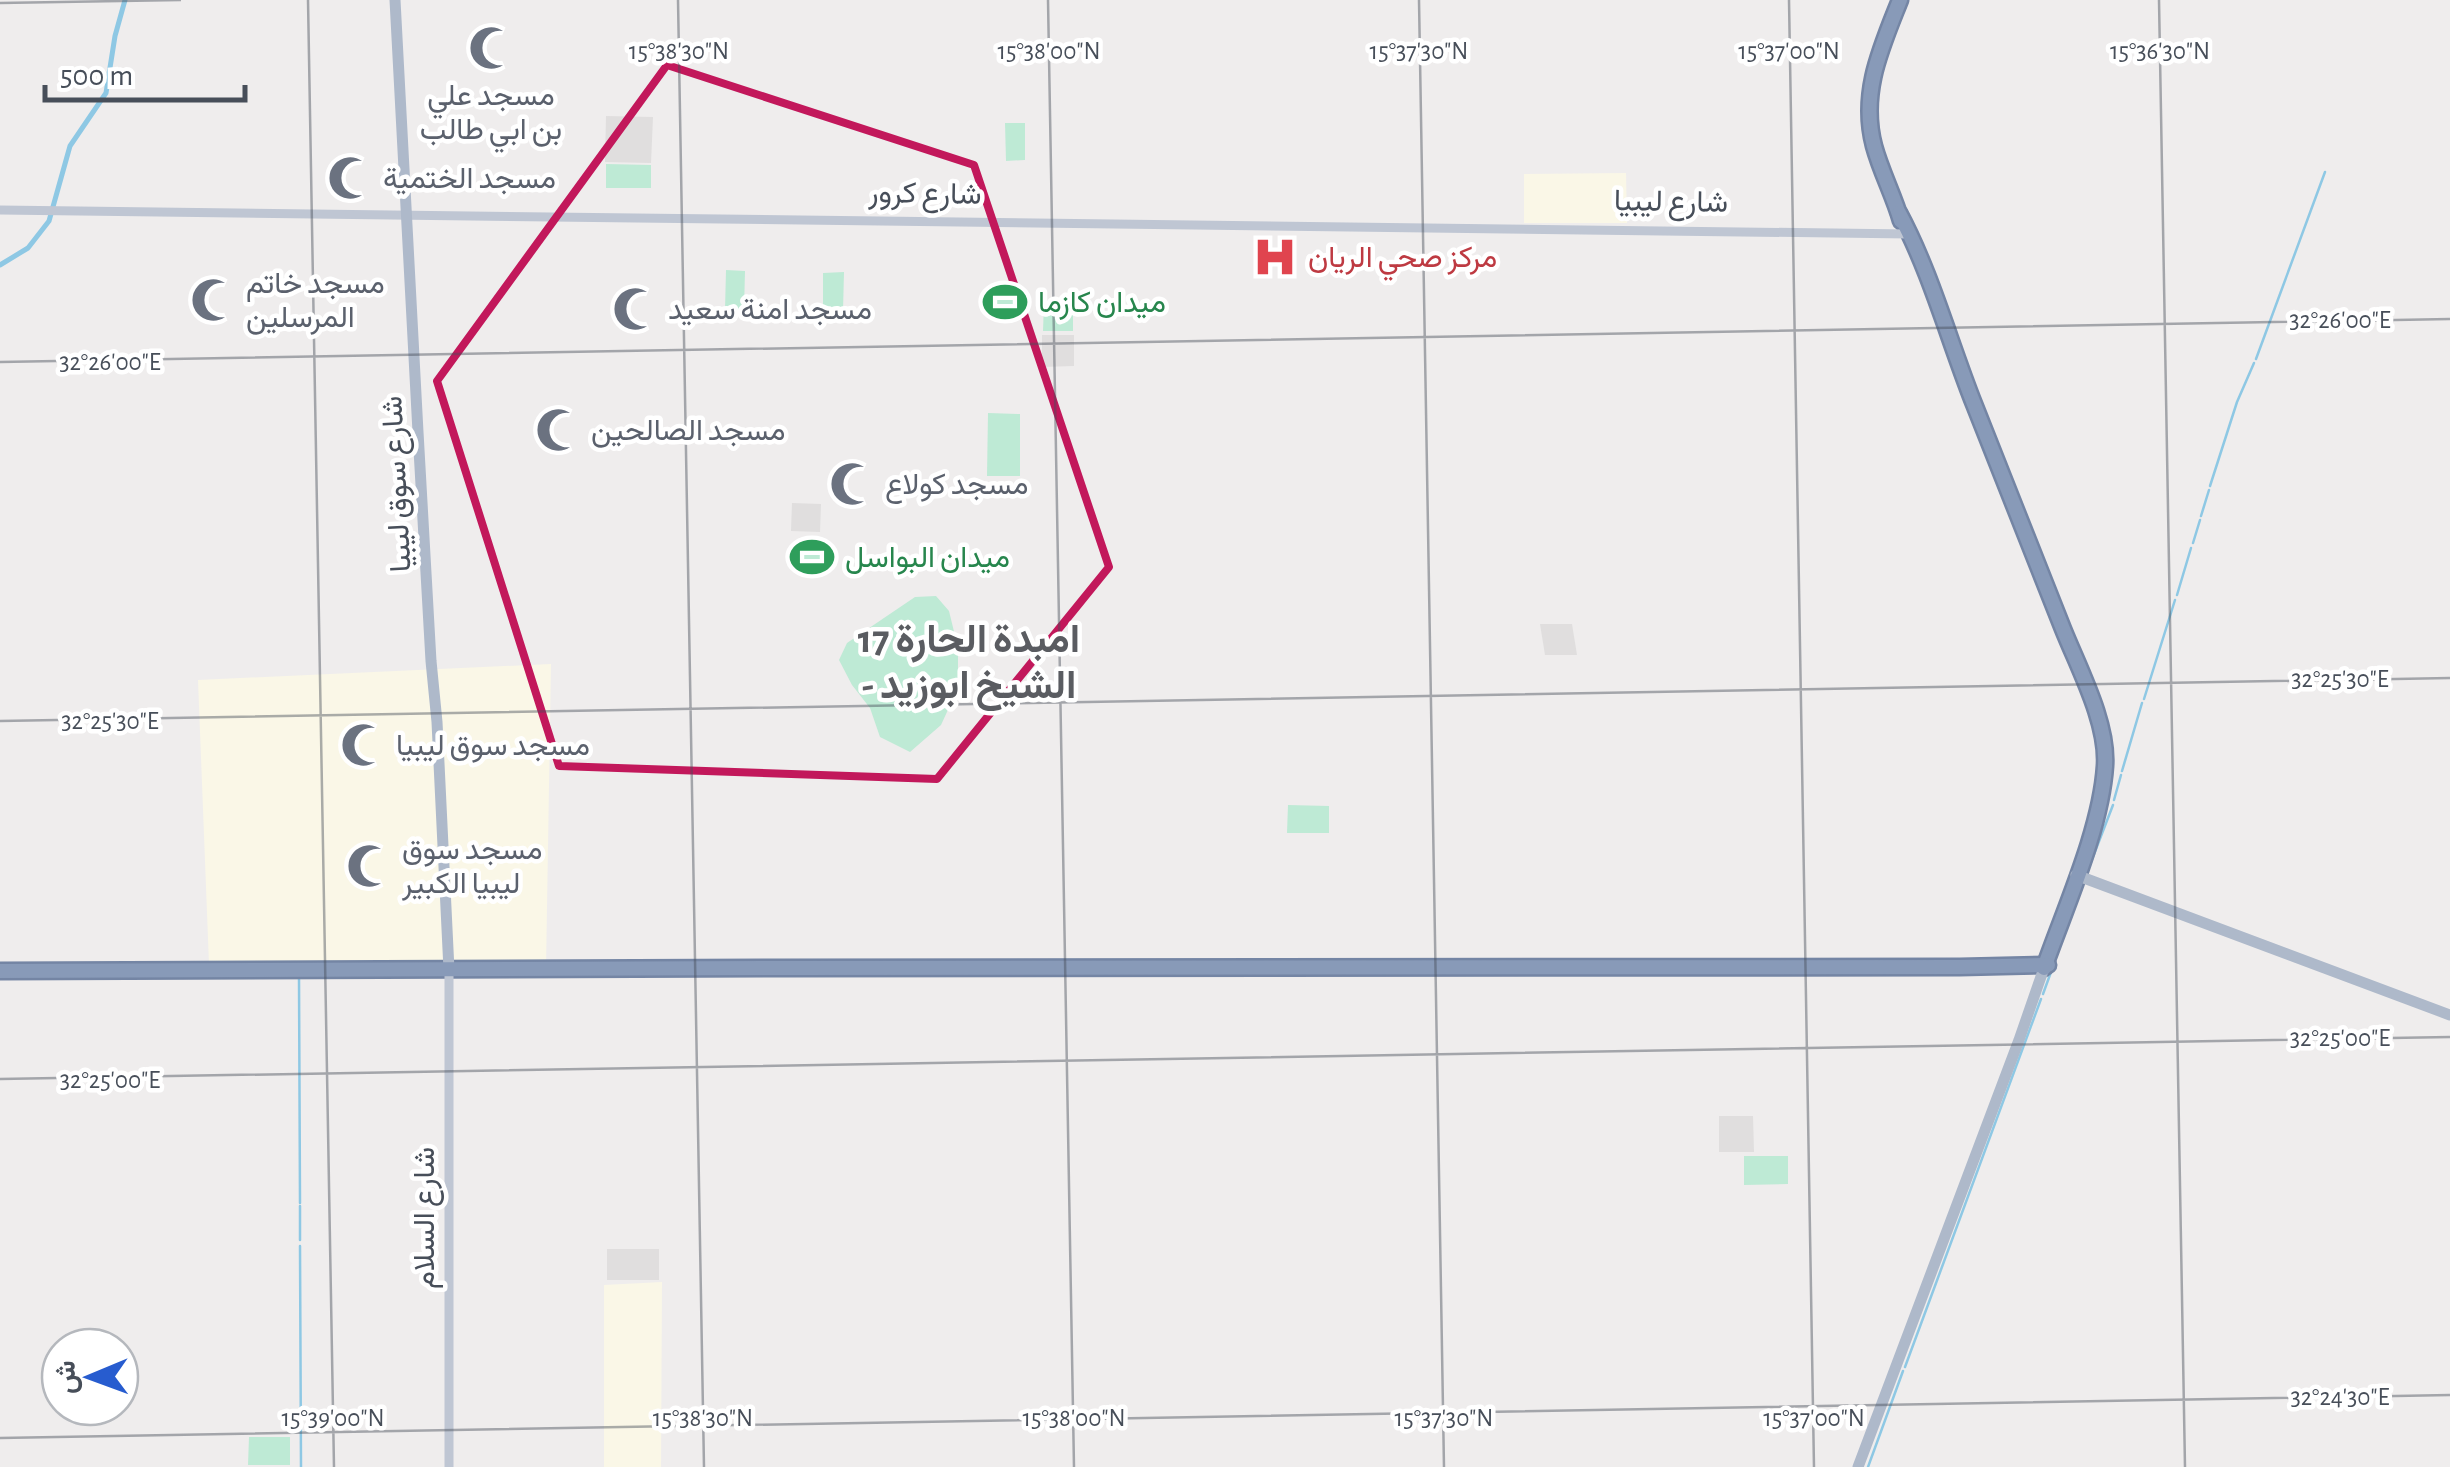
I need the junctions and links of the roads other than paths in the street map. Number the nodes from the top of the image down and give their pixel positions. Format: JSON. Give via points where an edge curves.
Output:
{"nodes":[{"id":1,"x":396,"y":0,"type":"edge"},
{"id":2,"x":1900,"y":0,"type":"edge"},
{"id":3,"x":0,"y":208,"type":"edge"},
{"id":4,"x":407,"y":214,"type":"junction"},
{"id":5,"x":1437,"y":225,"type":"joint"},
{"id":6,"x":1901,"y":230,"type":"junction"},
{"id":7,"x":2082,"y":878,"type":"junction"},
{"id":8,"x":2042,"y":966,"type":"junction"},
{"id":9,"x":450,"y":968,"type":"junction"},
{"id":10,"x":0,"y":971,"type":"edge"},
{"id":11,"x":2450,"y":1015,"type":"edge"},
{"id":12,"x":451,"y":1467,"type":"edge"},
{"id":13,"x":1858,"y":1467,"type":"edge"}],
"edges":[{"from":1,"to":4,"type":"main road","name":"شارع سوق ليبيا"},
{"from":2,"to":6,"type":"highway","via":[[1874,68],[1869,106],[1873,143]]},
{"from":3,"to":4,"type":"main road","name":"شارع كرور"},
{"from":4,"to":5,"type":"main road","name":"شارع كرور"},
{"from":4,"to":9,"type":"main road","name":"شارع سوق ليبيا"},
{"from":5,"to":6,"type":"main road","name":"شارع ليبيا"},
{"from":6,"to":7,"type":"highway","via":[[2101,731],[2106,764]]},
{"from":7,"to":8,"type":"highway"},
{"from":7,"to":11,"type":"main road"},
{"from":8,"to":9,"type":"highway"},
{"from":8,"to":13,"type":"main road"},
{"from":9,"to":10,"type":"highway"},
{"from":9,"to":12,"type":"main road","name":"شارع السلام"}]}
